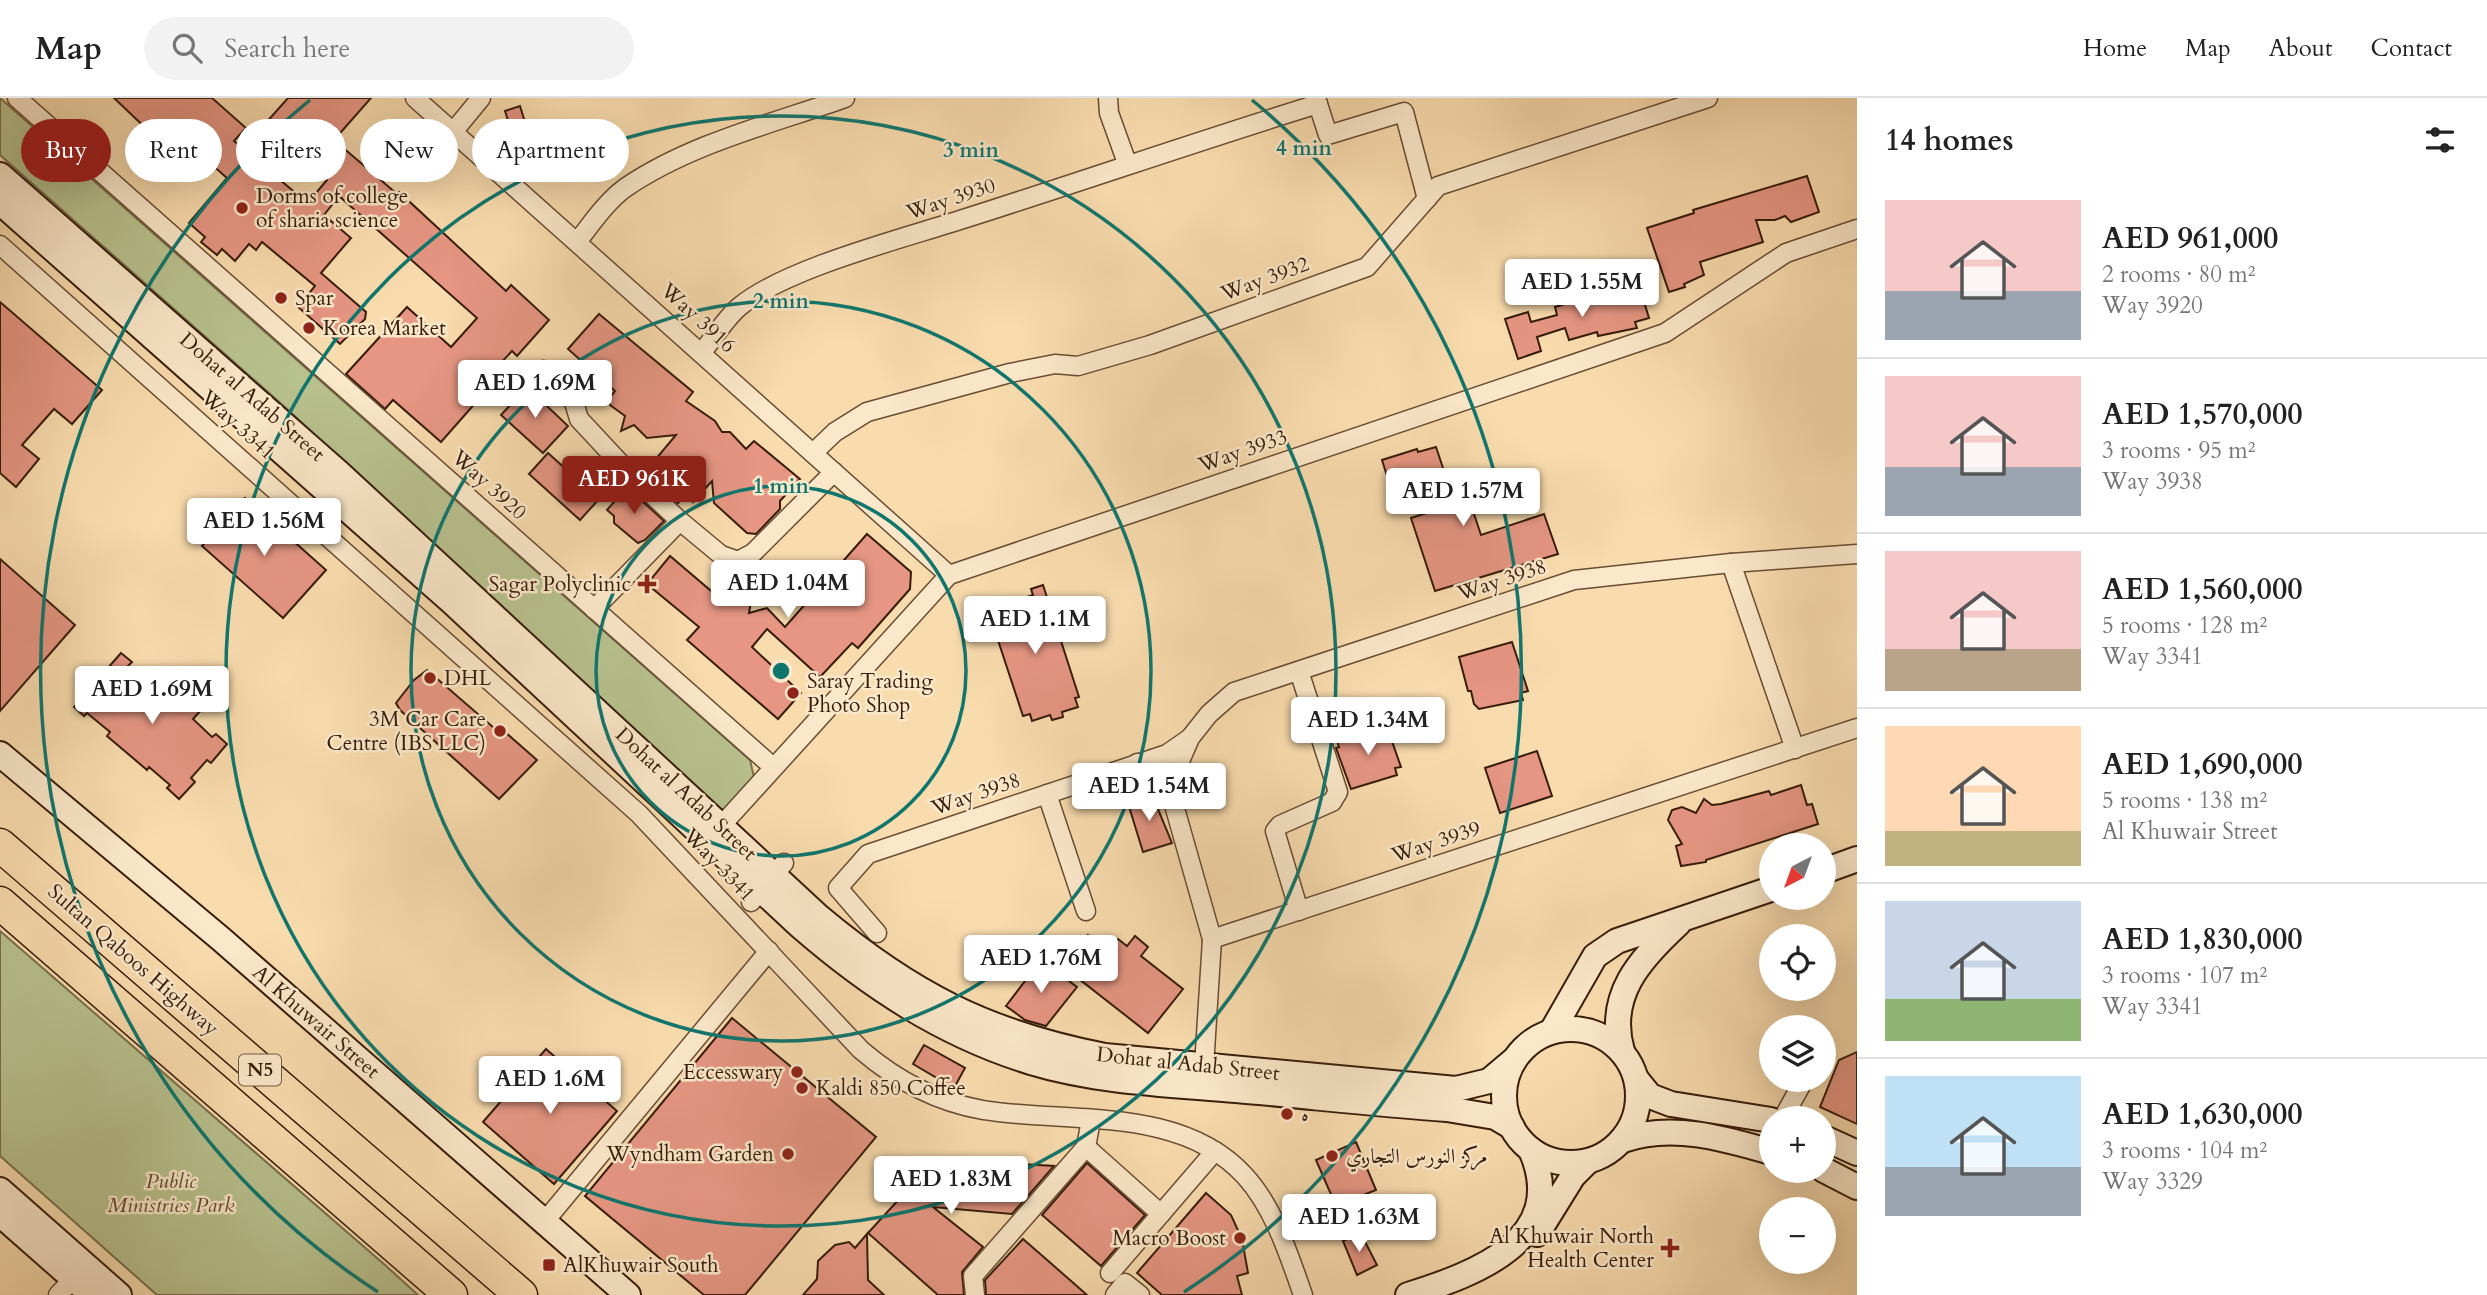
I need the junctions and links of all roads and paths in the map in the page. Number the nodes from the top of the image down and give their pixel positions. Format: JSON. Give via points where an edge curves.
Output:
{"nodes":[{"id":1,"x":17,"y":98,"type":"edge"},
{"id":2,"x":415,"y":98,"type":"edge"},
{"id":3,"x":481,"y":98,"type":"edge"},
{"id":4,"x":845,"y":98,"type":"edge"},
{"id":5,"x":1108,"y":98,"type":"edge"},
{"id":6,"x":1708,"y":98,"type":"edge"},
{"id":7,"x":1317,"y":101,"type":"edge"},
{"id":8,"x":438,"y":119,"type":"edge"},
{"id":9,"x":458,"y":126,"type":"edge"},
{"id":10,"x":458,"y":136,"type":"edge"},
{"id":11,"x":1127,"y":163,"type":"junction"},
{"id":12,"x":0,"y":175,"type":"edge"},
{"id":13,"x":1427,"y":199,"type":"junction"},
{"id":14,"x":0,"y":202,"type":"edge"},
{"id":15,"x":1857,"y":229,"type":"edge"},
{"id":16,"x":578,"y":241,"type":"junction"},
{"id":17,"x":0,"y":245,"type":"edge"},
{"id":18,"x":702,"y":352,"type":"junction"},
{"id":19,"x":543,"y":370,"type":"dead end"},
{"id":20,"x":813,"y":453,"type":"junction"},
{"id":21,"x":834,"y":472,"type":"junction"},
{"id":22,"x":680,"y":521,"type":"junction"},
{"id":23,"x":1857,"y":554,"type":"edge"},
{"id":24,"x":1731,"y":563,"type":"junction"},
{"id":25,"x":949,"y":575,"type":"junction"},
{"id":26,"x":594,"y":609,"type":"junction"},
{"id":27,"x":1298,"y":671,"type":"junction"},
{"id":28,"x":1857,"y":728,"type":"edge"},
{"id":29,"x":1190,"y":738,"type":"junction"},
{"id":30,"x":1796,"y":748,"type":"junction"},
{"id":31,"x":0,"y":754,"type":"edge"},
{"id":32,"x":1137,"y":764,"type":"junction"},
{"id":33,"x":773,"y":767,"type":"junction"},
{"id":34,"x":1047,"y":794,"type":"junction"},
{"id":35,"x":1172,"y":798,"type":"junction"},
{"id":36,"x":721,"y":826,"type":"junction"},
{"id":37,"x":0,"y":845,"type":"edge"},
{"id":38,"x":1857,"y":859,"type":"edge"},
{"id":39,"x":1836,"y":867,"type":"edge"},
{"id":40,"x":768,"y":883,"type":"junction"},
{"id":41,"x":1759,"y":893,"type":"edge"},
{"id":42,"x":0,"y":902,"type":"edge"},
{"id":43,"x":1086,"y":911,"type":"dead end"},
{"id":44,"x":1299,"y":911,"type":"junction"},
{"id":45,"x":1684,"y":919,"type":"junction"},
{"id":46,"x":877,"y":933,"type":"dead end"},
{"id":47,"x":1212,"y":939,"type":"junction"},
{"id":48,"x":769,"y":951,"type":"junction"},
{"id":49,"x":1552,"y":1031,"type":"junction"},
{"id":50,"x":1622,"y":1051,"type":"junction"},
{"id":51,"x":1514,"y":1060,"type":"junction"},
{"id":52,"x":1203,"y":1067,"type":"junction"},
{"id":53,"x":1637,"y":1080,"type":"junction"},
{"id":54,"x":1759,"y":1118,"type":"edge"},
{"id":55,"x":1091,"y":1120,"type":"junction"},
{"id":56,"x":1512,"y":1127,"type":"junction"},
{"id":57,"x":1623,"y":1140,"type":"junction"},
{"id":58,"x":1836,"y":1143,"type":"edge"},
{"id":59,"x":1086,"y":1147,"type":"junction"},
{"id":60,"x":1759,"y":1148,"type":"edge"},
{"id":61,"x":1531,"y":1150,"type":"junction"},
{"id":62,"x":1215,"y":1151,"type":"junction"},
{"id":63,"x":1857,"y":1153,"type":"edge"},
{"id":64,"x":1587,"y":1162,"type":"junction"},
{"id":65,"x":1836,"y":1176,"type":"edge"},
{"id":66,"x":1857,"y":1187,"type":"edge"},
{"id":67,"x":0,"y":1190,"type":"edge"},
{"id":68,"x":0,"y":1213,"type":"edge"},
{"id":69,"x":1161,"y":1214,"type":"junction"},
{"id":70,"x":545,"y":1221,"type":"junction"},
{"id":71,"x":1481,"y":1268,"type":"junction"},
{"id":72,"x":1110,"y":1273,"type":"dead end"},
{"id":73,"x":66,"y":1287,"type":"edge"},
{"id":74,"x":92,"y":1295,"type":"edge"},
{"id":75,"x":117,"y":1295,"type":"edge"},
{"id":76,"x":451,"y":1295,"type":"edge"},
{"id":77,"x":521,"y":1295,"type":"edge"},
{"id":78,"x":628,"y":1295,"type":"edge"},
{"id":79,"x":975,"y":1295,"type":"edge"},
{"id":80,"x":1115,"y":1295,"type":"edge"},
{"id":81,"x":1140,"y":1295,"type":"edge"},
{"id":82,"x":1303,"y":1295,"type":"edge"},
{"id":83,"x":1408,"y":1295,"type":"edge"}],
"edges":[{"from":1,"to":26,"type":"street","name":"Way 3920"},
{"from":2,"to":8,"type":"street","name":"Way 3916"},
{"from":3,"to":9,"type":"street"},
{"from":4,"to":16,"type":"street","via":[[705,147],[666,166],[622,190]]},
{"from":5,"to":11,"type":"street"},
{"from":6,"to":13,"type":"street","name":"Way 3932","via":[[1438,186]]},
{"from":7,"to":11,"type":"street","name":"Way 3930"},
{"from":7,"to":13,"type":"street","via":[[1328,135],[1404,113]]},
{"from":10,"to":16,"type":"street","name":"Way 3916"},
{"from":11,"to":18,"type":"street","name":"Way 3930","via":[[769,287],[737,307]]},
{"from":12,"to":36,"type":"main road","name":"Dohat al Adab Street","via":[[339,473]]},
{"from":13,"to":20,"type":"street","name":"Way 3932","via":[[1367,267],[1078,366],[1055,364],[1010,373],[867,412]]},
{"from":14,"to":40,"type":"main road","name":"Dohat al Adab Street"},
{"from":15,"to":25,"type":"street","name":"Way 3933","via":[[1786,253],[1665,332]]},
{"from":16,"to":18,"type":"street","name":"Way 3916"},
{"from":17,"to":48,"type":"street","name":"Way 3341","via":[[639,814]]},
{"from":18,"to":20,"type":"street","name":"Way 3916"},
{"from":19,"to":22,"type":"street","via":[[574,402],[579,419]]},
{"from":20,"to":21,"type":"street","name":"Way 3916"},
{"from":21,"to":22,"type":"street","via":[[753,553],[738,561],[722,555]]},
{"from":21,"to":25,"type":"street","name":"Way 3916"},
{"from":22,"to":26,"type":"street"},
{"from":23,"to":24,"type":"street","name":"Way 3938"},
{"from":24,"to":27,"type":"street","name":"Way 3938","via":[[1574,580]]},
{"from":24,"to":30,"type":"street"},
{"from":25,"to":33,"type":"street","name":"Way 3933"},
{"from":26,"to":33,"type":"street","name":"Way 3920"},
{"from":27,"to":29,"type":"street","name":"Way 3938","via":[[1234,692]]},
{"from":27,"to":44,"type":"street","via":[[1338,792],[1332,802],[1275,831]]},
{"from":28,"to":30,"type":"street","name":"Way 3939"},
{"from":29,"to":32,"type":"street","name":"Way 3938","via":[[1167,754]]},
{"from":29,"to":35,"type":"street","name":"Way 3938","via":[[1177,768]]},
{"from":30,"to":44,"type":"street","name":"Way 3939"},
{"from":31,"to":70,"type":"main road","name":"Al Khuwair Street"},
{"from":32,"to":34,"type":"street","name":"Way 3938"},
{"from":32,"to":35,"type":"street","name":"Way 3938","via":[[1160,773]]},
{"from":33,"to":36,"type":"street","name":"Way 3933"},
{"from":34,"to":43,"type":"street"},
{"from":34,"to":46,"type":"street","name":"Way 3938","via":[[869,855],[838,888]]},
{"from":35,"to":47,"type":"street","name":"Way 3938"},
{"from":36,"to":40,"type":"main road","name":"Dohat al Adab Street"},
{"from":37,"to":77,"type":"highway","name":"Sultan Qaboos Highway","number":"N5"},
{"from":38,"to":39,"type":"main road"},
{"from":40,"to":52,"type":"main road","name":"Dohat al Adab Street","via":[[868,958],[983,1023],[1057,1047]]},
{"from":40,"to":56,"type":"main road","name":"Dohat al Adab Street","via":[[839,960],[884,993],[951,1030],[1030,1061],[1146,1083],[1479,1114]]},
{"from":41,"to":45,"type":"main road"},
{"from":42,"to":76,"type":"highway","number":"N5"},
{"from":44,"to":47,"type":"street","name":"Way 3939"},
{"from":45,"to":49,"type":"main road","via":[[1617,942],[1595,956]]},
{"from":45,"to":50,"type":"main road","via":[[1633,973],[1620,1003],[1616,1030]]},
{"from":47,"to":52,"type":"street"},
{"from":48,"to":55,"type":"street","name":"Way 3341","via":[[861,1050],[923,1092],[981,1110]]},
{"from":48,"to":70,"type":"street"},
{"from":49,"to":50,"type":"main road","via":[[1590,1031]]},
{"from":49,"to":51,"type":"main road","via":[[1531,1042]]},
{"from":50,"to":53,"type":"main road"},
{"from":51,"to":52,"type":"main road","name":"Dohat al Adab Street","via":[[1489,1081],[1456,1089]]},
{"from":51,"to":56,"type":"main road","via":[[1504,1093]]},
{"from":53,"to":54,"type":"main road","via":[[1650,1097],[1671,1104]]},
{"from":53,"to":57,"type":"main road","via":[[1637,1112]]},
{"from":55,"to":59,"type":"street"},
{"from":55,"to":62,"type":"street","name":"Way 3341","via":[[1176,1132]]},
{"from":56,"to":61,"type":"main road"},
{"from":57,"to":60,"type":"main road","via":[[1667,1132],[1723,1138]]},
{"from":57,"to":64,"type":"main road"},
{"from":58,"to":63,"type":"main road"},
{"from":59,"to":69,"type":"street"},
{"from":59,"to":79,"type":"street","via":[[973,1276]]},
{"from":61,"to":64,"type":"main road","via":[[1558,1162]]},
{"from":61,"to":71,"type":"main road","via":[[1540,1188],[1538,1209],[1514,1245]]},
{"from":62,"to":69,"type":"street"},
{"from":62,"to":82,"type":"street","name":"Way 3341","via":[[1246,1176],[1266,1205]]},
{"from":64,"to":71,"type":"main road","via":[[1524,1250],[1503,1263]]},
{"from":65,"to":66,"type":"main road"},
{"from":67,"to":75,"type":"main road"},
{"from":68,"to":73,"type":"main road"},
{"from":69,"to":72,"type":"street"},
{"from":70,"to":78,"type":"main road","name":"Al Khuwair Street"},
{"from":71,"to":83,"type":"main road"},
{"from":73,"to":74,"type":"main road"},
{"from":73,"to":75,"type":"street","via":[[88,1275]]},
{"from":80,"to":81,"type":"street","via":[[1125,1283]]}]}
